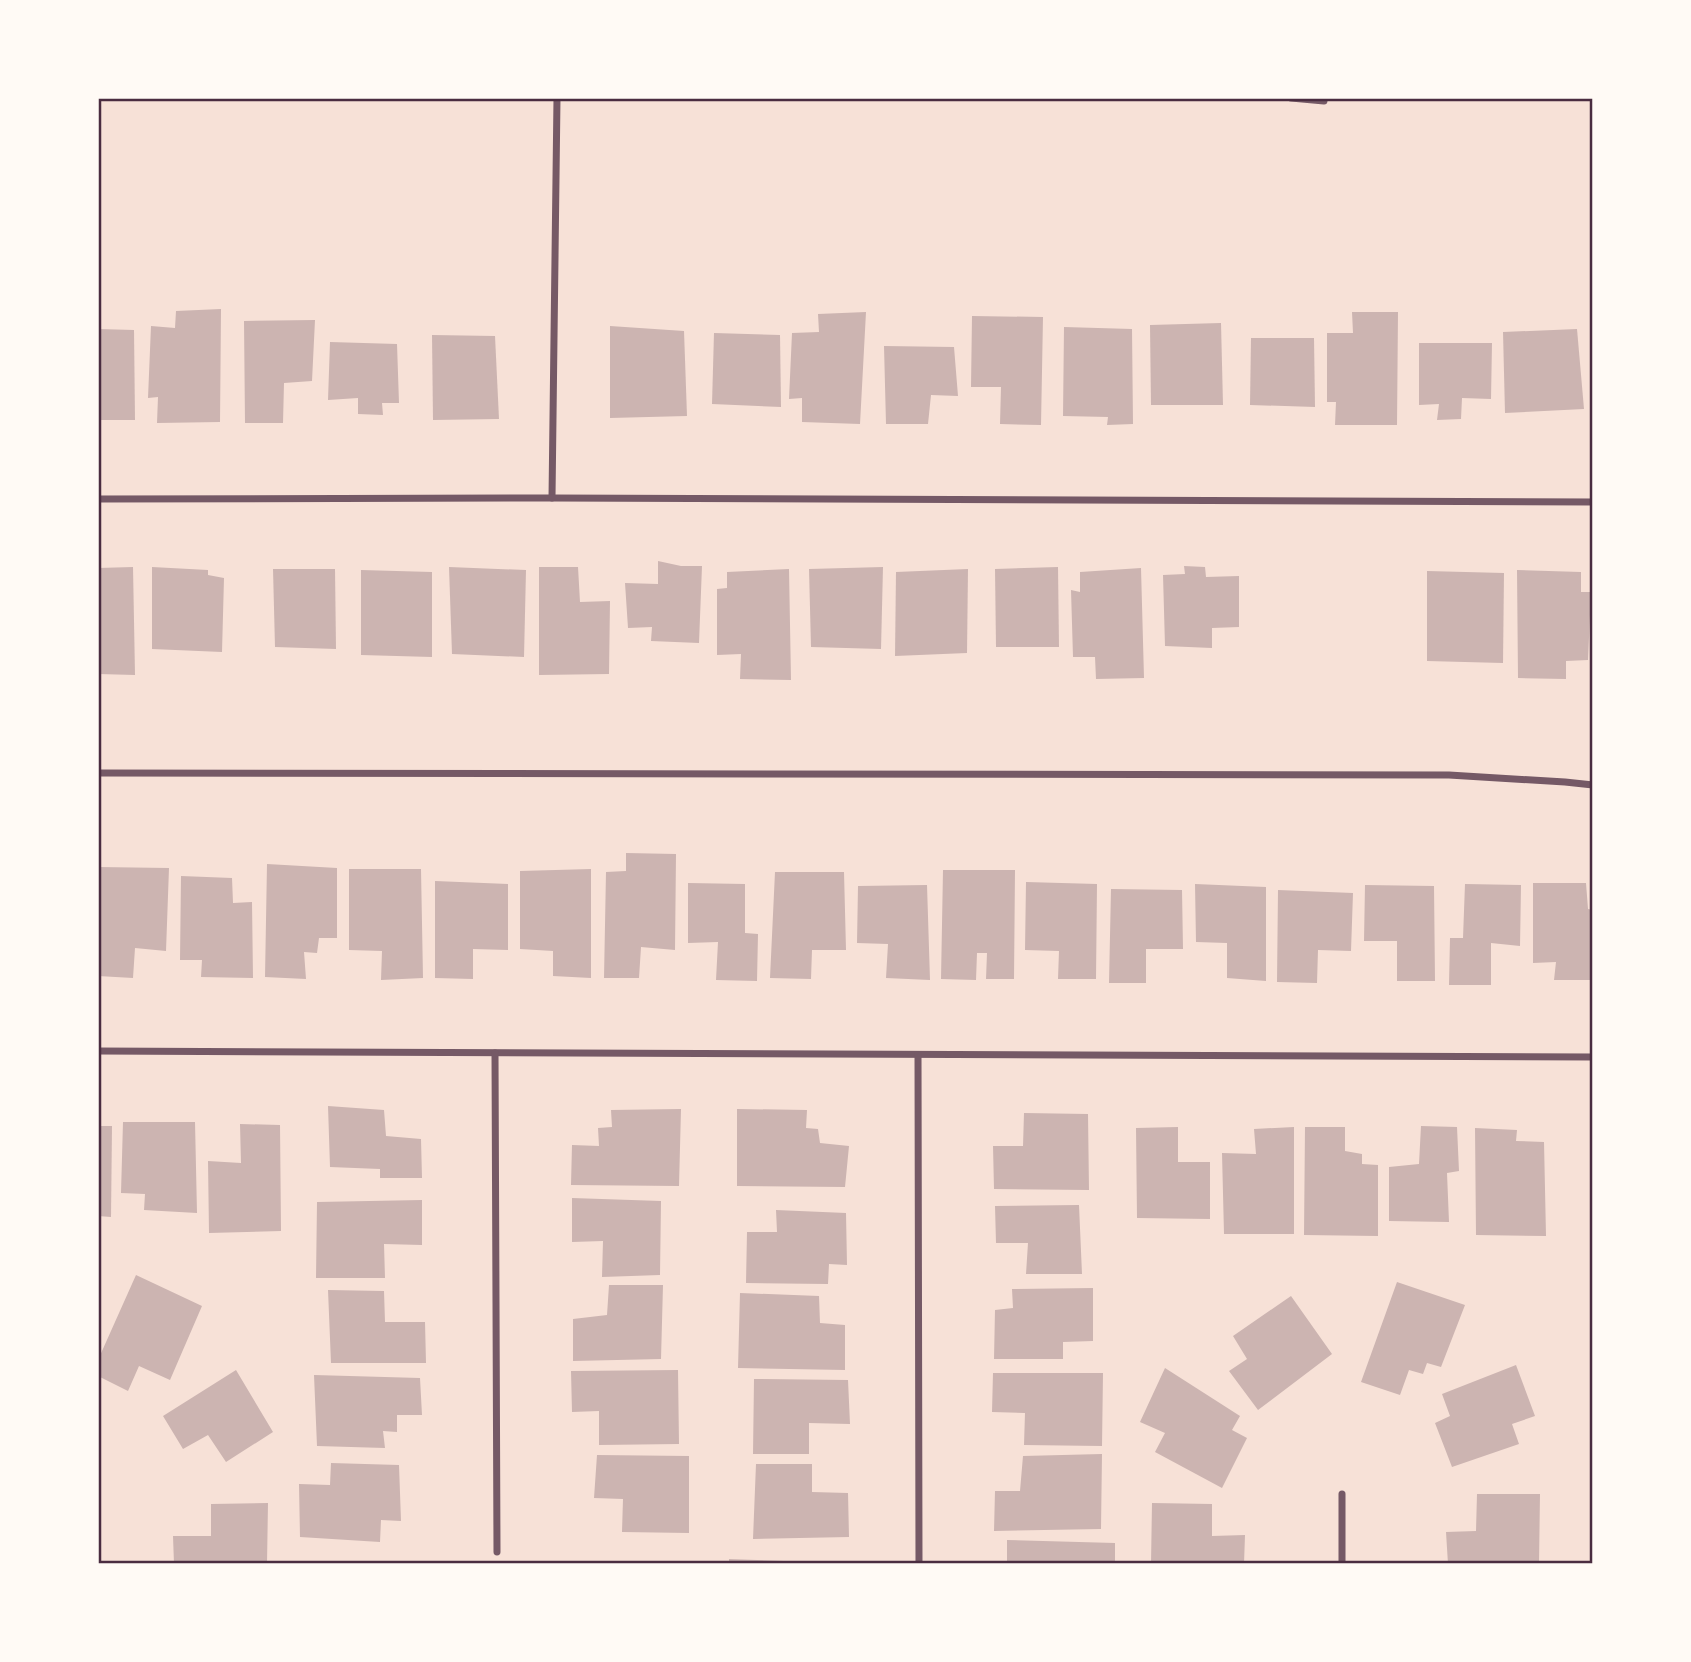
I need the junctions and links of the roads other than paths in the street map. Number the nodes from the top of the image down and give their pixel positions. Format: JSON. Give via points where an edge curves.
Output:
{"nodes":[{"id":1,"x":557,"y":98,"type":"edge"},
{"id":2,"x":1291,"y":98,"type":"edge"},
{"id":3,"x":1324,"y":101,"type":"dead end"},
{"id":4,"x":552,"y":498,"type":"junction"},
{"id":5,"x":98,"y":499,"type":"edge"},
{"id":6,"x":1593,"y":502,"type":"edge"},
{"id":7,"x":98,"y":773,"type":"edge"},
{"id":8,"x":1593,"y":785,"type":"edge"},
{"id":9,"x":98,"y":1051,"type":"edge"},
{"id":10,"x":495,"y":1053,"type":"junction"},
{"id":11,"x":918,"y":1055,"type":"junction"},
{"id":12,"x":1593,"y":1057,"type":"edge"},
{"id":13,"x":1342,"y":1494,"type":"dead end"},
{"id":14,"x":497,"y":1552,"type":"dead end"},
{"id":15,"x":919,"y":1564,"type":"edge"},
{"id":16,"x":1342,"y":1564,"type":"edge"}],
"edges":[{"from":1,"to":4,"type":"street"},
{"from":2,"to":3,"type":"street"},
{"from":4,"to":5,"type":"street"},
{"from":4,"to":6,"type":"street"},
{"from":7,"to":8,"type":"street","via":[[1449,775]]},
{"from":9,"to":10,"type":"street"},
{"from":10,"to":11,"type":"street"},
{"from":10,"to":14,"type":"street"},
{"from":11,"to":12,"type":"street"},
{"from":11,"to":15,"type":"street"},
{"from":13,"to":16,"type":"street"}]}
